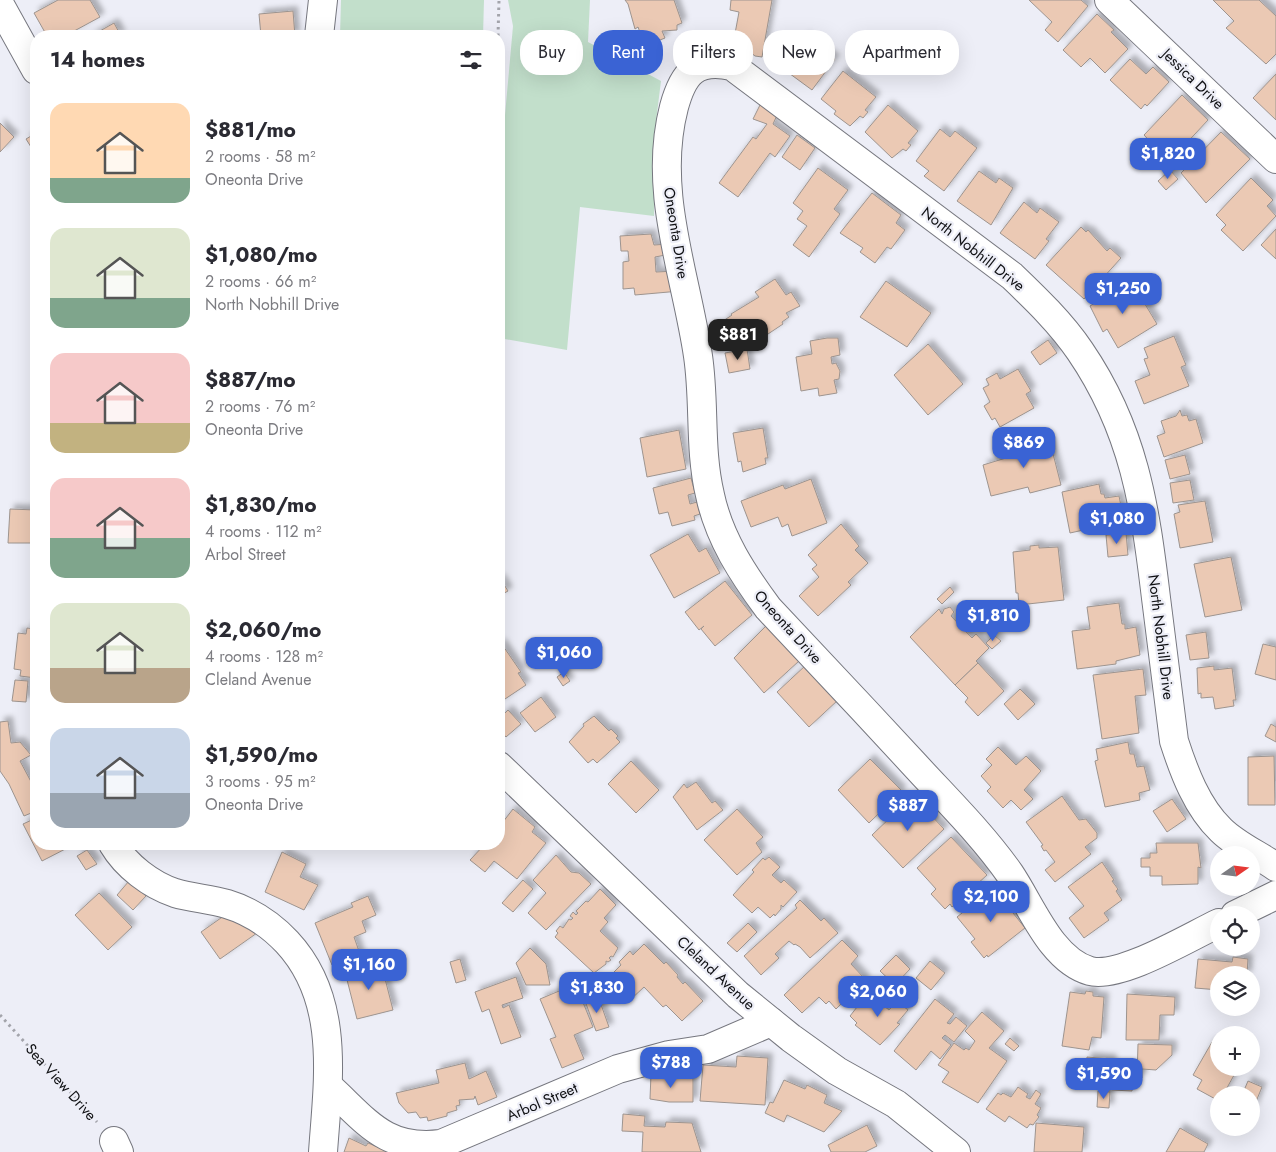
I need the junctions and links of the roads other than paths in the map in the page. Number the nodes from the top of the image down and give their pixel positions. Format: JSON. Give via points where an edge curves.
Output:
{"nodes":[{"id":1,"x":323,"y":0,"type":"edge"},
{"id":2,"x":1110,"y":0,"type":"edge"},
{"id":3,"x":0,"y":5,"type":"edge"},
{"id":4,"x":320,"y":30,"type":"edge"},
{"id":5,"x":30,"y":59,"type":"edge"},
{"id":6,"x":687,"y":75,"type":"edge"},
{"id":7,"x":744,"y":75,"type":"edge"},
{"id":8,"x":1276,"y":159,"type":"edge"},
{"id":9,"x":505,"y":772,"type":"edge"},
{"id":10,"x":118,"y":850,"type":"edge"},
{"id":11,"x":1276,"y":867,"type":"edge"},
{"id":12,"x":1276,"y":895,"type":"edge"},
{"id":13,"x":1253,"y":906,"type":"edge"},
{"id":14,"x":1210,"y":927,"type":"edge"},
{"id":15,"x":771,"y":1022,"type":"junction"},
{"id":16,"x":328,"y":1086,"type":"junction"},
{"id":17,"x":923,"y":1126,"type":"junction"},
{"id":18,"x":322,"y":1152,"type":"edge"},
{"id":19,"x":918,"y":1152,"type":"edge"},
{"id":20,"x":956,"y":1152,"type":"edge"}],
"edges":[{"from":1,"to":4,"type":"street"},
{"from":2,"to":8,"type":"street","name":"Jessica Drive"},
{"from":3,"to":5,"type":"street"},
{"from":6,"to":14,"type":"street","name":"Oneonta Drive","via":[[680,86],[670,122],[666,164],[669,211],[698,357],[703,454],[710,496],[725,541],[746,578],[768,608],[974,828],[1010,874],[1060,953],[1073,964],[1091,971],[1112,972]]},
{"from":7,"to":11,"type":"street","name":"North Nobhill Drive","via":[[1012,276],[1051,314],[1080,351],[1105,392],[1139,480],[1148,527],[1174,741],[1185,773],[1200,803],[1221,830]]},
{"from":9,"to":15,"type":"street","name":"Cleland Avenue","via":[[738,995]]},
{"from":10,"to":16,"type":"street","via":[[150,881],[174,892],[227,904],[254,916],[277,931],[298,954],[313,980],[322,1006],[328,1035]]},
{"from":12,"to":13,"type":"street"},
{"from":15,"to":16,"type":"street","name":"Arbol Street","via":[[708,1049],[618,1069],[441,1144],[399,1143],[380,1134]]},
{"from":15,"to":17,"type":"street","name":"Cleland Avenue","via":[[830,1066],[896,1104]]},
{"from":16,"to":18,"type":"street"},
{"from":17,"to":19,"type":"street"},
{"from":17,"to":20,"type":"street","name":"Cleland Avenue"}]}
